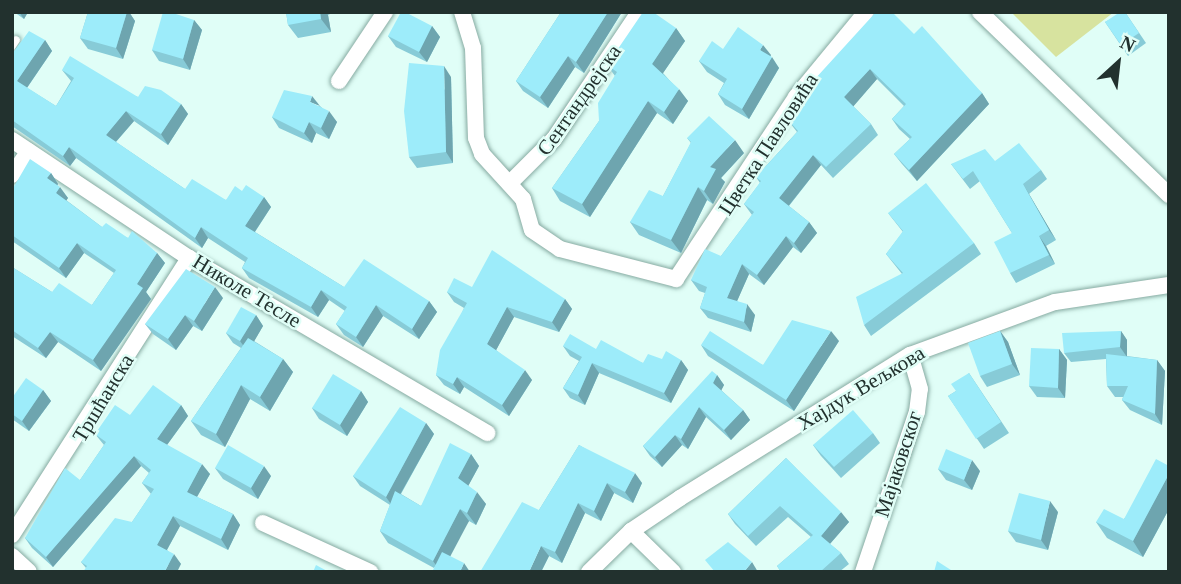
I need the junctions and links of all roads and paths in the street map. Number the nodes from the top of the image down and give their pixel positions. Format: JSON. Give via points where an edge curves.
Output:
{"nodes":[{"id":1,"x":385,"y":12,"type":"edge"},
{"id":2,"x":462,"y":12,"type":"edge"},
{"id":3,"x":639,"y":12,"type":"edge"},
{"id":4,"x":866,"y":12,"type":"edge"},
{"id":5,"x":980,"y":12,"type":"edge"},
{"id":6,"x":339,"y":81,"type":"dead end"},
{"id":7,"x":12,"y":140,"type":"edge"},
{"id":8,"x":29,"y":151,"type":"junction"},
{"id":9,"x":12,"y":175,"type":"edge"},
{"id":10,"x":512,"y":181,"type":"junction"},
{"id":11,"x":1169,"y":195,"type":"edge"},
{"id":12,"x":189,"y":258,"type":"junction"},
{"id":13,"x":1169,"y":285,"type":"edge"},
{"id":14,"x":910,"y":355,"type":"junction"},
{"id":15,"x":487,"y":433,"type":"dead end"},
{"id":16,"x":263,"y":523,"type":"dead end"},
{"id":17,"x":631,"y":531,"type":"junction"},
{"id":18,"x":12,"y":535,"type":"edge"},
{"id":19,"x":12,"y":556,"type":"edge"},
{"id":20,"x":29,"y":572,"type":"edge"},
{"id":21,"x":370,"y":572,"type":"edge"},
{"id":22,"x":589,"y":572,"type":"edge"},
{"id":23,"x":673,"y":572,"type":"edge"},
{"id":24,"x":863,"y":572,"type":"edge"}],
"edges":[{"from":1,"to":6,"type":"street"},
{"from":2,"to":10,"type":"street","via":[[473,48],[476,138],[482,154]]},
{"from":3,"to":10,"type":"street","name":"Сентандрејска","via":[[554,139]]},
{"from":4,"to":10,"type":"street","name":"Цветка Павловића","via":[[796,97],[676,279],[541,241]]},
{"from":5,"to":11,"type":"street"},
{"from":7,"to":8,"type":"street","name":"Николе Тесле"},
{"from":8,"to":9,"type":"street"},
{"from":8,"to":12,"type":"street","name":"Николе Тесле"},
{"from":12,"to":15,"type":"street","name":"Николе Тесле"},
{"from":12,"to":18,"type":"street","name":"Тршћанска"},
{"from":13,"to":14,"type":"street","name":"Хајдук Вељкова","via":[[1055,302]]},
{"from":14,"to":17,"type":"street","name":"Хајдук Вељкова"},
{"from":14,"to":24,"type":"street","name":"Мајаковског","via":[[920,389],[917,412]]},
{"from":16,"to":21,"type":"street"},
{"from":17,"to":22,"type":"street","name":"Хајдук Вељкова"},
{"from":17,"to":23,"type":"street"},
{"from":19,"to":20,"type":"street"}]}
